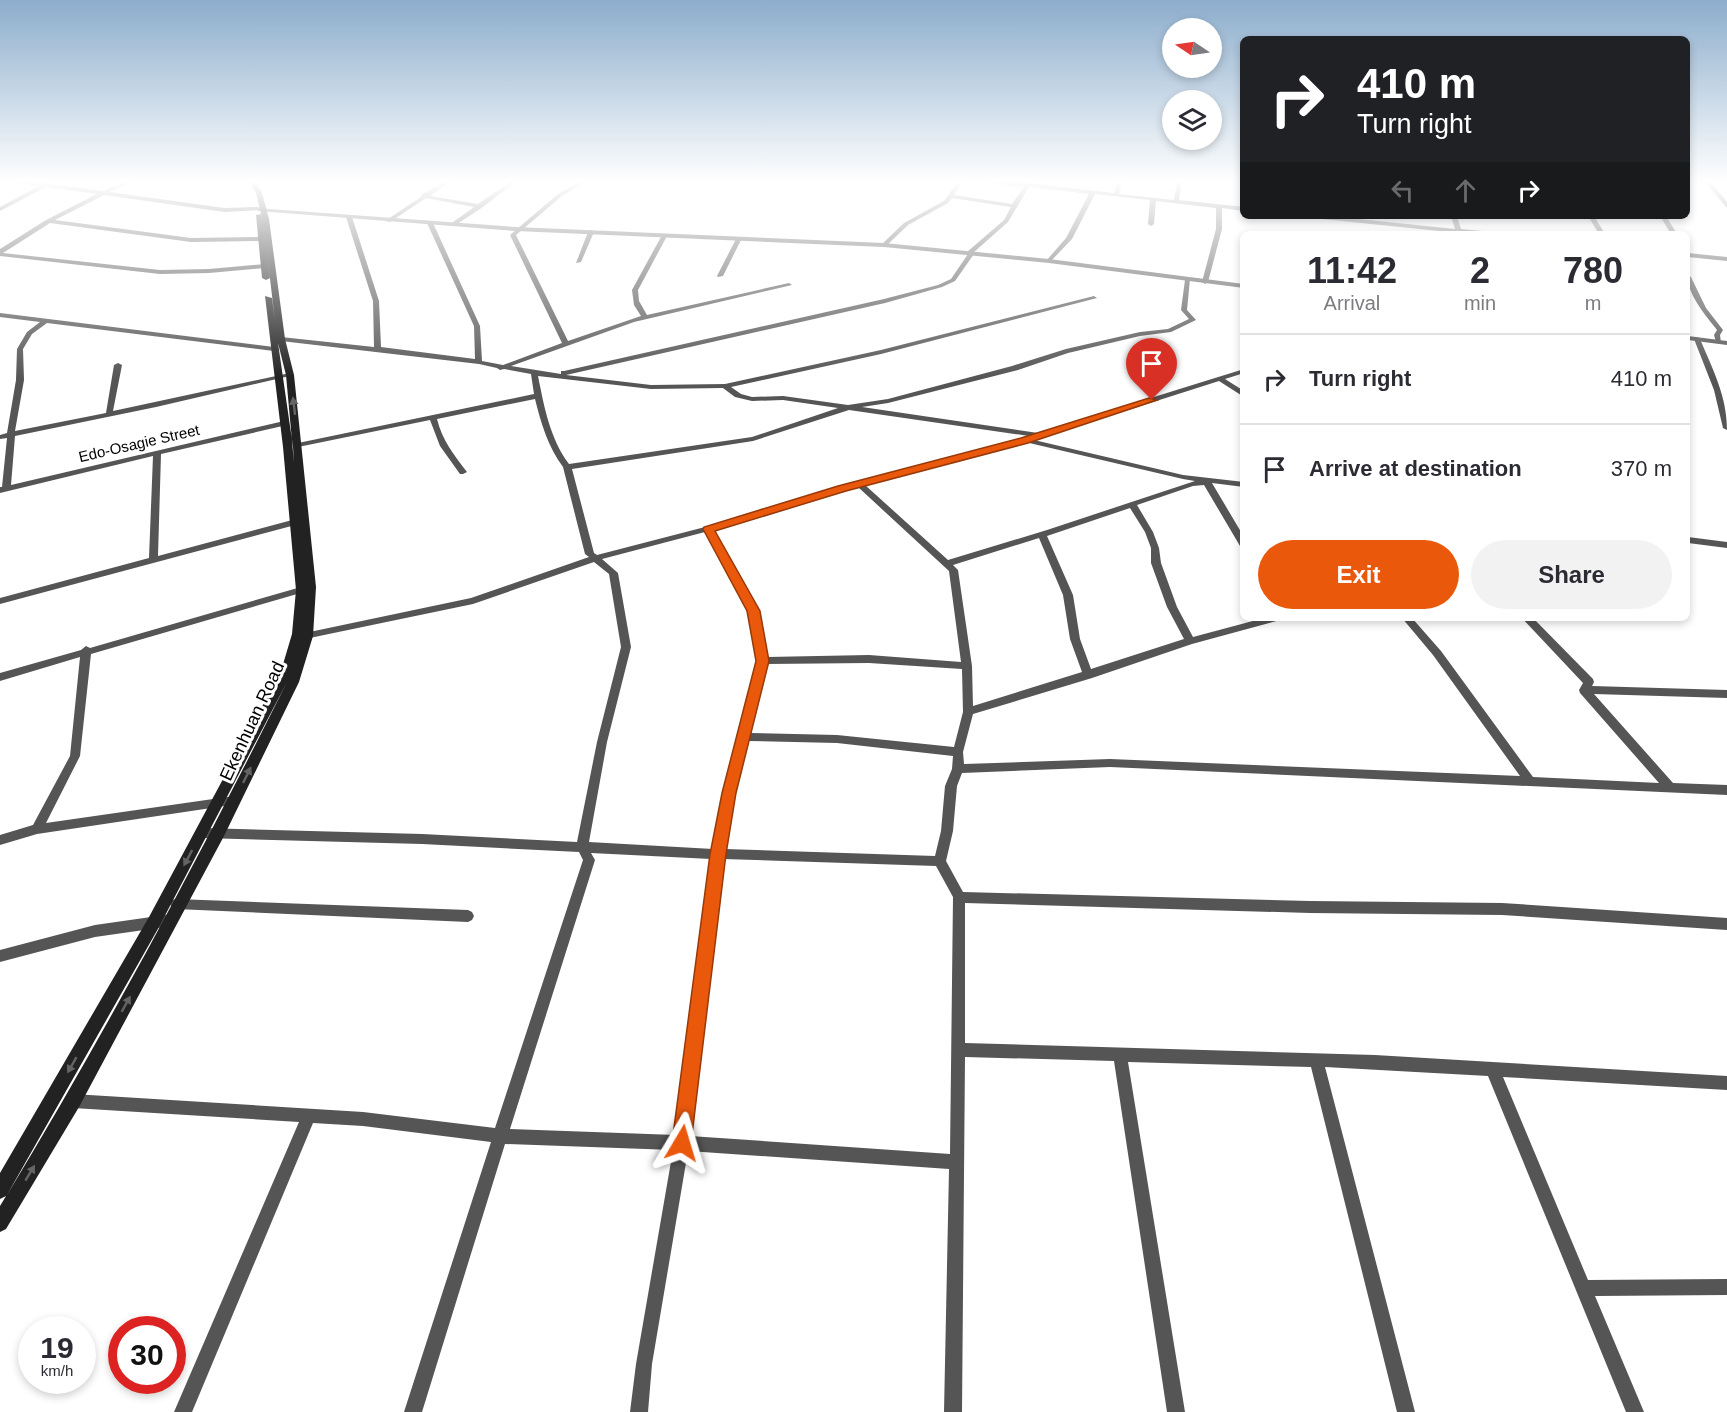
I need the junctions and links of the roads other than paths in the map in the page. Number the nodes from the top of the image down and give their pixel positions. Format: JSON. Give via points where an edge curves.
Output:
{"nodes":[{"id":1,"x":262,"y":247,"type":"edge"},
{"id":2,"x":270,"y":247,"type":"edge"},
{"id":3,"x":359,"y":247,"type":"edge"},
{"id":4,"x":441,"y":247,"type":"edge"},
{"id":5,"x":519,"y":247,"type":"edge"},
{"id":6,"x":585,"y":247,"type":"edge"},
{"id":7,"x":658,"y":247,"type":"edge"},
{"id":8,"x":735,"y":247,"type":"edge"},
{"id":9,"x":904,"y":247,"type":"edge"},
{"id":10,"x":977,"y":247,"type":"edge"},
{"id":11,"x":1062,"y":247,"type":"edge"},
{"id":12,"x":1214,"y":247,"type":"edge"},
{"id":13,"x":0,"y":253,"type":"edge"},
{"id":14,"x":970,"y":253,"type":"junction"},
{"id":15,"x":1690,"y":255,"type":"edge"},
{"id":16,"x":1727,"y":259,"type":"edge"},
{"id":17,"x":1049,"y":261,"type":"junction"},
{"id":18,"x":579,"y":262,"type":"dead end"},
{"id":19,"x":265,"y":266,"type":"junction"},
{"id":20,"x":720,"y":276,"type":"dead end"},
{"id":21,"x":1188,"y":280,"type":"junction"},
{"id":22,"x":1690,"y":281,"type":"edge"},
{"id":23,"x":1205,"y":282,"type":"junction"},
{"id":24,"x":789,"y":285,"type":"dead end"},
{"id":25,"x":1240,"y":286,"type":"edge"},
{"id":26,"x":1094,"y":298,"type":"dead end"},
{"id":27,"x":0,"y":315,"type":"edge"},
{"id":28,"x":646,"y":317,"type":"junction"},
{"id":29,"x":45,"y":321,"type":"junction"},
{"id":30,"x":1690,"y":338,"type":"edge"},
{"id":31,"x":1697,"y":339,"type":"junction"},
{"id":32,"x":1723,"y":342,"type":"edge"},
{"id":33,"x":566,"y":343,"type":"junction"},
{"id":34,"x":278,"y":344,"type":"junction"},
{"id":35,"x":378,"y":349,"type":"junction"},
{"id":36,"x":479,"y":362,"type":"junction"},
{"id":37,"x":118,"y":365,"type":"dead end"},
{"id":38,"x":500,"y":368,"type":"junction"},
{"id":39,"x":1240,"y":372,"type":"edge"},
{"id":40,"x":534,"y":373,"type":"junction"},
{"id":41,"x":555,"y":375,"type":"junction"},
{"id":42,"x":285,"y":376,"type":"junction"},
{"id":43,"x":1220,"y":379,"type":"junction"},
{"id":44,"x":725,"y":386,"type":"junction"},
{"id":45,"x":1240,"y":392,"type":"edge"},
{"id":46,"x":538,"y":396,"type":"junction"},
{"id":47,"x":850,"y":407,"type":"junction"},
{"id":48,"x":109,"y":415,"type":"junction"},
{"id":49,"x":433,"y":417,"type":"junction"},
{"id":50,"x":284,"y":423,"type":"junction"},
{"id":51,"x":1727,"y":428,"type":"edge"},
{"id":52,"x":11,"y":435,"type":"junction"},
{"id":53,"x":1040,"y":436,"type":"junction"},
{"id":54,"x":0,"y":437,"type":"edge"},
{"id":55,"x":1025,"y":440,"type":"junction"},
{"id":56,"x":298,"y":445,"type":"junction"},
{"id":57,"x":157,"y":453,"type":"junction"},
{"id":58,"x":567,"y":467,"type":"junction"},
{"id":59,"x":462,"y":472,"type":"dead end"},
{"id":60,"x":1207,"y":482,"type":"junction"},
{"id":61,"x":859,"y":484,"type":"junction"},
{"id":62,"x":1240,"y":485,"type":"edge"},
{"id":63,"x":3,"y":490,"type":"edge"},
{"id":64,"x":1132,"y":504,"type":"junction"},
{"id":65,"x":296,"y":522,"type":"junction"},
{"id":66,"x":708,"y":529,"type":"junction"},
{"id":67,"x":1042,"y":535,"type":"junction"},
{"id":68,"x":1240,"y":539,"type":"edge"},
{"id":69,"x":1690,"y":540,"type":"edge"},
{"id":70,"x":1727,"y":545,"type":"edge"},
{"id":71,"x":596,"y":558,"type":"junction"},
{"id":72,"x":153,"y":560,"type":"junction"},
{"id":73,"x":946,"y":564,"type":"junction"},
{"id":74,"x":301,"y":590,"type":"junction"},
{"id":75,"x":0,"y":601,"type":"edge"},
{"id":76,"x":1266,"y":621,"type":"edge"},
{"id":77,"x":1410,"y":621,"type":"edge"},
{"id":78,"x":1530,"y":621,"type":"edge"},
{"id":79,"x":302,"y":637,"type":"junction"},
{"id":80,"x":1190,"y":641,"type":"junction"},
{"id":81,"x":87,"y":650,"type":"dead end"},
{"id":82,"x":763,"y":661,"type":"junction"},
{"id":83,"x":967,"y":666,"type":"junction"},
{"id":84,"x":1088,"y":675,"type":"junction"},
{"id":85,"x":0,"y":677,"type":"edge"},
{"id":86,"x":1584,"y":690,"type":"junction"},
{"id":87,"x":1727,"y":694,"type":"edge"},
{"id":88,"x":968,"y":712,"type":"junction"},
{"id":89,"x":742,"y":737,"type":"junction"},
{"id":90,"x":958,"y":752,"type":"junction"},
{"id":91,"x":958,"y":769,"type":"junction"},
{"id":92,"x":1529,"y":780,"type":"junction"},
{"id":93,"x":1670,"y":787,"type":"junction"},
{"id":94,"x":1727,"y":790,"type":"edge"},
{"id":95,"x":234,"y":801,"type":"junction"},
{"id":96,"x":217,"y":804,"type":"junction"},
{"id":97,"x":37,"y":829,"type":"junction"},
{"id":98,"x":219,"y":832,"type":"junction"},
{"id":99,"x":202,"y":833,"type":"junction"},
{"id":100,"x":0,"y":840,"type":"edge"},
{"id":101,"x":582,"y":847,"type":"junction"},
{"id":102,"x":718,"y":854,"type":"junction"},
{"id":103,"x":940,"y":861,"type":"junction"},
{"id":104,"x":959,"y":897,"type":"junction"},
{"id":105,"x":164,"y":904,"type":"junction"},
{"id":106,"x":181,"y":904,"type":"junction"},
{"id":107,"x":468,"y":916,"type":"dead end"},
{"id":108,"x":172,"y":920,"type":"junction"},
{"id":109,"x":154,"y":922,"type":"junction"},
{"id":110,"x":1727,"y":924,"type":"edge"},
{"id":111,"x":0,"y":956,"type":"edge"},
{"id":112,"x":958,"y":1050,"type":"junction"},
{"id":113,"x":1120,"y":1054,"type":"junction"},
{"id":114,"x":1316,"y":1060,"type":"junction"},
{"id":115,"x":1493,"y":1070,"type":"junction"},
{"id":116,"x":1727,"y":1083,"type":"edge"},
{"id":117,"x":72,"y":1101,"type":"junction"},
{"id":118,"x":309,"y":1116,"type":"junction"},
{"id":119,"x":499,"y":1136,"type":"junction"},
{"id":120,"x":682,"y":1143,"type":"junction"},
{"id":121,"x":956,"y":1162,"type":"junction"},
{"id":122,"x":0,"y":1190,"type":"edge"},
{"id":123,"x":0,"y":1223,"type":"edge"},
{"id":124,"x":1727,"y":1287,"type":"edge"},
{"id":125,"x":1585,"y":1288,"type":"junction"},
{"id":126,"x":183,"y":1412,"type":"edge"},
{"id":127,"x":413,"y":1412,"type":"edge"},
{"id":128,"x":639,"y":1412,"type":"edge"},
{"id":129,"x":953,"y":1412,"type":"edge"},
{"id":130,"x":1176,"y":1412,"type":"edge"},
{"id":131,"x":1406,"y":1412,"type":"edge"},
{"id":132,"x":1635,"y":1412,"type":"edge"}],
"edges":[{"from":1,"to":19,"type":"main road","name":"Ekenhuan Road"},
{"from":2,"to":34,"type":"main road","name":"Ekenhuan Road"},
{"from":3,"to":35,"type":"street","via":[[376,301]]},
{"from":4,"to":36,"type":"street","via":[[477,326]]},
{"from":5,"to":33,"type":"street"},
{"from":6,"to":18,"type":"street"},
{"from":7,"to":28,"type":"street","via":[[634,290],[637,307]]},
{"from":8,"to":20,"type":"street"},
{"from":9,"to":14,"type":"street"},
{"from":10,"to":14,"type":"street"},
{"from":11,"to":17,"type":"street"},
{"from":12,"to":23,"type":"street"},
{"from":13,"to":19,"type":"street","via":[[160,272]]},
{"from":14,"to":17,"type":"street"},
{"from":14,"to":41,"type":"street","via":[[953,280],[940,286]]},
{"from":15,"to":16,"type":"street"},
{"from":17,"to":21,"type":"street"},
{"from":19,"to":34,"type":"main road","name":"Ekenhuan Road"},
{"from":21,"to":23,"type":"street"},
{"from":21,"to":47,"type":"street","via":[[1184,310],[1193,320],[1169,331],[1066,351],[888,401]]},
{"from":22,"to":32,"type":"street","via":[[1720,330],[1717,335]]},
{"from":23,"to":25,"type":"street"},
{"from":24,"to":28,"type":"street"},
{"from":26,"to":44,"type":"street","via":[[881,352]]},
{"from":27,"to":29,"type":"street"},
{"from":28,"to":33,"type":"street"},
{"from":29,"to":34,"type":"street"},
{"from":29,"to":52,"type":"street","via":[[29,333],[20,350],[20,380]]},
{"from":30,"to":31,"type":"street"},
{"from":31,"to":32,"type":"street"},
{"from":31,"to":51,"type":"street","via":[[1718,390]]},
{"from":33,"to":38,"type":"street"},
{"from":34,"to":35,"type":"street"},
{"from":34,"to":42,"type":"main road","name":"Ekenhuan Road"},
{"from":35,"to":36,"type":"street"},
{"from":36,"to":38,"type":"street"},
{"from":37,"to":48,"type":"street"},
{"from":38,"to":40,"type":"street"},
{"from":39,"to":43,"type":"street"},
{"from":40,"to":41,"type":"street"},
{"from":40,"to":46,"type":"street"},
{"from":41,"to":44,"type":"street","via":[[651,387]]},
{"from":42,"to":48,"type":"street"},
{"from":42,"to":50,"type":"main road","name":"Ekenhuan Road"},
{"from":56,"to":42,"type":"main road","name":"Ekenhuan Road","one_way":true},
{"from":43,"to":45,"type":"street"},
{"from":43,"to":53,"type":"street"},
{"from":44,"to":47,"type":"street","via":[[732,394],[749,400],[783,398]]},
{"from":46,"to":49,"type":"street"},
{"from":46,"to":58,"type":"street","via":[[558,457]]},
{"from":47,"to":53,"type":"street"},
{"from":47,"to":58,"type":"street","via":[[753,439]]},
{"from":48,"to":52,"type":"street"},
{"from":49,"to":56,"type":"street"},
{"from":49,"to":59,"type":"street","via":[[435,429]]},
{"from":50,"to":57,"type":"street","name":"Edo-Osagie Street"},
{"from":50,"to":65,"type":"main road","name":"Ekenhuan Road"},
{"from":52,"to":54,"type":"street"},
{"from":52,"to":63,"type":"street"},
{"from":53,"to":55,"type":"street"},
{"from":55,"to":60,"type":"street"},
{"from":55,"to":61,"type":"street"},
{"from":56,"to":79,"type":"main road","name":"Ekenhuan Road","via":[[311,587]]},
{"from":57,"to":63,"type":"street","name":"Edo-Osagie Street"},
{"from":57,"to":72,"type":"street"},
{"from":58,"to":71,"type":"street","via":[[590,554]]},
{"from":60,"to":62,"type":"street"},
{"from":60,"to":64,"type":"street"},
{"from":60,"to":68,"type":"street"},
{"from":61,"to":66,"type":"street"},
{"from":61,"to":73,"type":"street"},
{"from":64,"to":67,"type":"street"},
{"from":64,"to":80,"type":"street","via":[[1149,532],[1172,606]]},
{"from":65,"to":72,"type":"street"},
{"from":65,"to":74,"type":"main road","name":"Ekenhuan Road"},
{"from":66,"to":71,"type":"street"},
{"from":66,"to":82,"type":"street","via":[[754,611]]},
{"from":67,"to":73,"type":"street"},
{"from":67,"to":84,"type":"street","via":[[1068,595],[1075,639]]},
{"from":69,"to":70,"type":"street"},
{"from":71,"to":79,"type":"street","via":[[473,601]]},
{"from":71,"to":101,"type":"street","via":[[613,573],[627,647],[602,742]]},
{"from":72,"to":75,"type":"street"},
{"from":73,"to":83,"type":"street","via":[[953,570]]},
{"from":74,"to":79,"type":"main road","name":"Ekenhuan Road"},
{"from":74,"to":85,"type":"street"},
{"from":76,"to":80,"type":"street"},
{"from":77,"to":92,"type":"street"},
{"from":78,"to":86,"type":"street","via":[[1589,682]]},
{"from":95,"to":79,"type":"main road","name":"Ekenhuan Road","one_way":true,"via":[[293,682]]},
{"from":79,"to":96,"type":"main road","name":"Ekenhuan Road"},
{"from":80,"to":84,"type":"street"},
{"from":81,"to":97,"type":"street","via":[[75,756]]},
{"from":82,"to":83,"type":"street","via":[[869,659]]},
{"from":82,"to":89,"type":"street"},
{"from":83,"to":88,"type":"street"},
{"from":84,"to":88,"type":"street"},
{"from":86,"to":87,"type":"street"},
{"from":86,"to":93,"type":"street"},
{"from":88,"to":90,"type":"street"},
{"from":89,"to":90,"type":"street","via":[[837,739]]},
{"from":89,"to":102,"type":"street"},
{"from":90,"to":91,"type":"street"},
{"from":91,"to":92,"type":"street","via":[[1110,763]]},
{"from":91,"to":103,"type":"street","via":[[951,786]]},
{"from":92,"to":93,"type":"street"},
{"from":93,"to":94,"type":"street"},
{"from":95,"to":96,"type":"street"},
{"from":95,"to":98,"type":"main road","name":"Ekenhuan Road"},
{"from":96,"to":97,"type":"street"},
{"from":96,"to":99,"type":"main road","name":"Ekenhuan Road"},
{"from":97,"to":100,"type":"street"},
{"from":98,"to":99,"type":"street"},
{"from":98,"to":101,"type":"street"},
{"from":98,"to":106,"type":"main road","name":"Ekenhuan Road"},
{"from":99,"to":105,"type":"main road","name":"Ekenhuan Road","one_way":true},
{"from":101,"to":102,"type":"street"},
{"from":101,"to":119,"type":"street","via":[[589,860]]},
{"from":102,"to":103,"type":"street"},
{"from":102,"to":120,"type":"street"},
{"from":103,"to":104,"type":"street"},
{"from":104,"to":110,"type":"street","via":[[1310,908],[1502,909]]},
{"from":104,"to":112,"type":"street"},
{"from":105,"to":106,"type":"street"},
{"from":105,"to":109,"type":"main road","name":"Ekenhuan Road"},
{"from":106,"to":107,"type":"street"},
{"from":106,"to":108,"type":"main road","name":"Ekenhuan Road"},
{"from":108,"to":109,"type":"street"},
{"from":117,"to":108,"type":"main road","name":"Ekenhuan Road","one_way":true},
{"from":109,"to":111,"type":"street","via":[[95,931]]},
{"from":109,"to":122,"type":"main road","name":"Ekenhuan Road","one_way":true},
{"from":112,"to":113,"type":"street"},
{"from":112,"to":121,"type":"street"},
{"from":113,"to":114,"type":"street"},
{"from":113,"to":130,"type":"street"},
{"from":114,"to":115,"type":"street"},
{"from":114,"to":131,"type":"street"},
{"from":115,"to":116,"type":"street"},
{"from":115,"to":125,"type":"street"},
{"from":117,"to":118,"type":"street"},
{"from":123,"to":117,"type":"main road","name":"Ekenhuan Road","one_way":true},
{"from":118,"to":119,"type":"street"},
{"from":118,"to":126,"type":"street"},
{"from":119,"to":120,"type":"street"},
{"from":119,"to":127,"type":"street"},
{"from":120,"to":121,"type":"street"},
{"from":120,"to":128,"type":"street"},
{"from":121,"to":129,"type":"street"},
{"from":124,"to":125,"type":"street"},
{"from":125,"to":132,"type":"street"}]}
